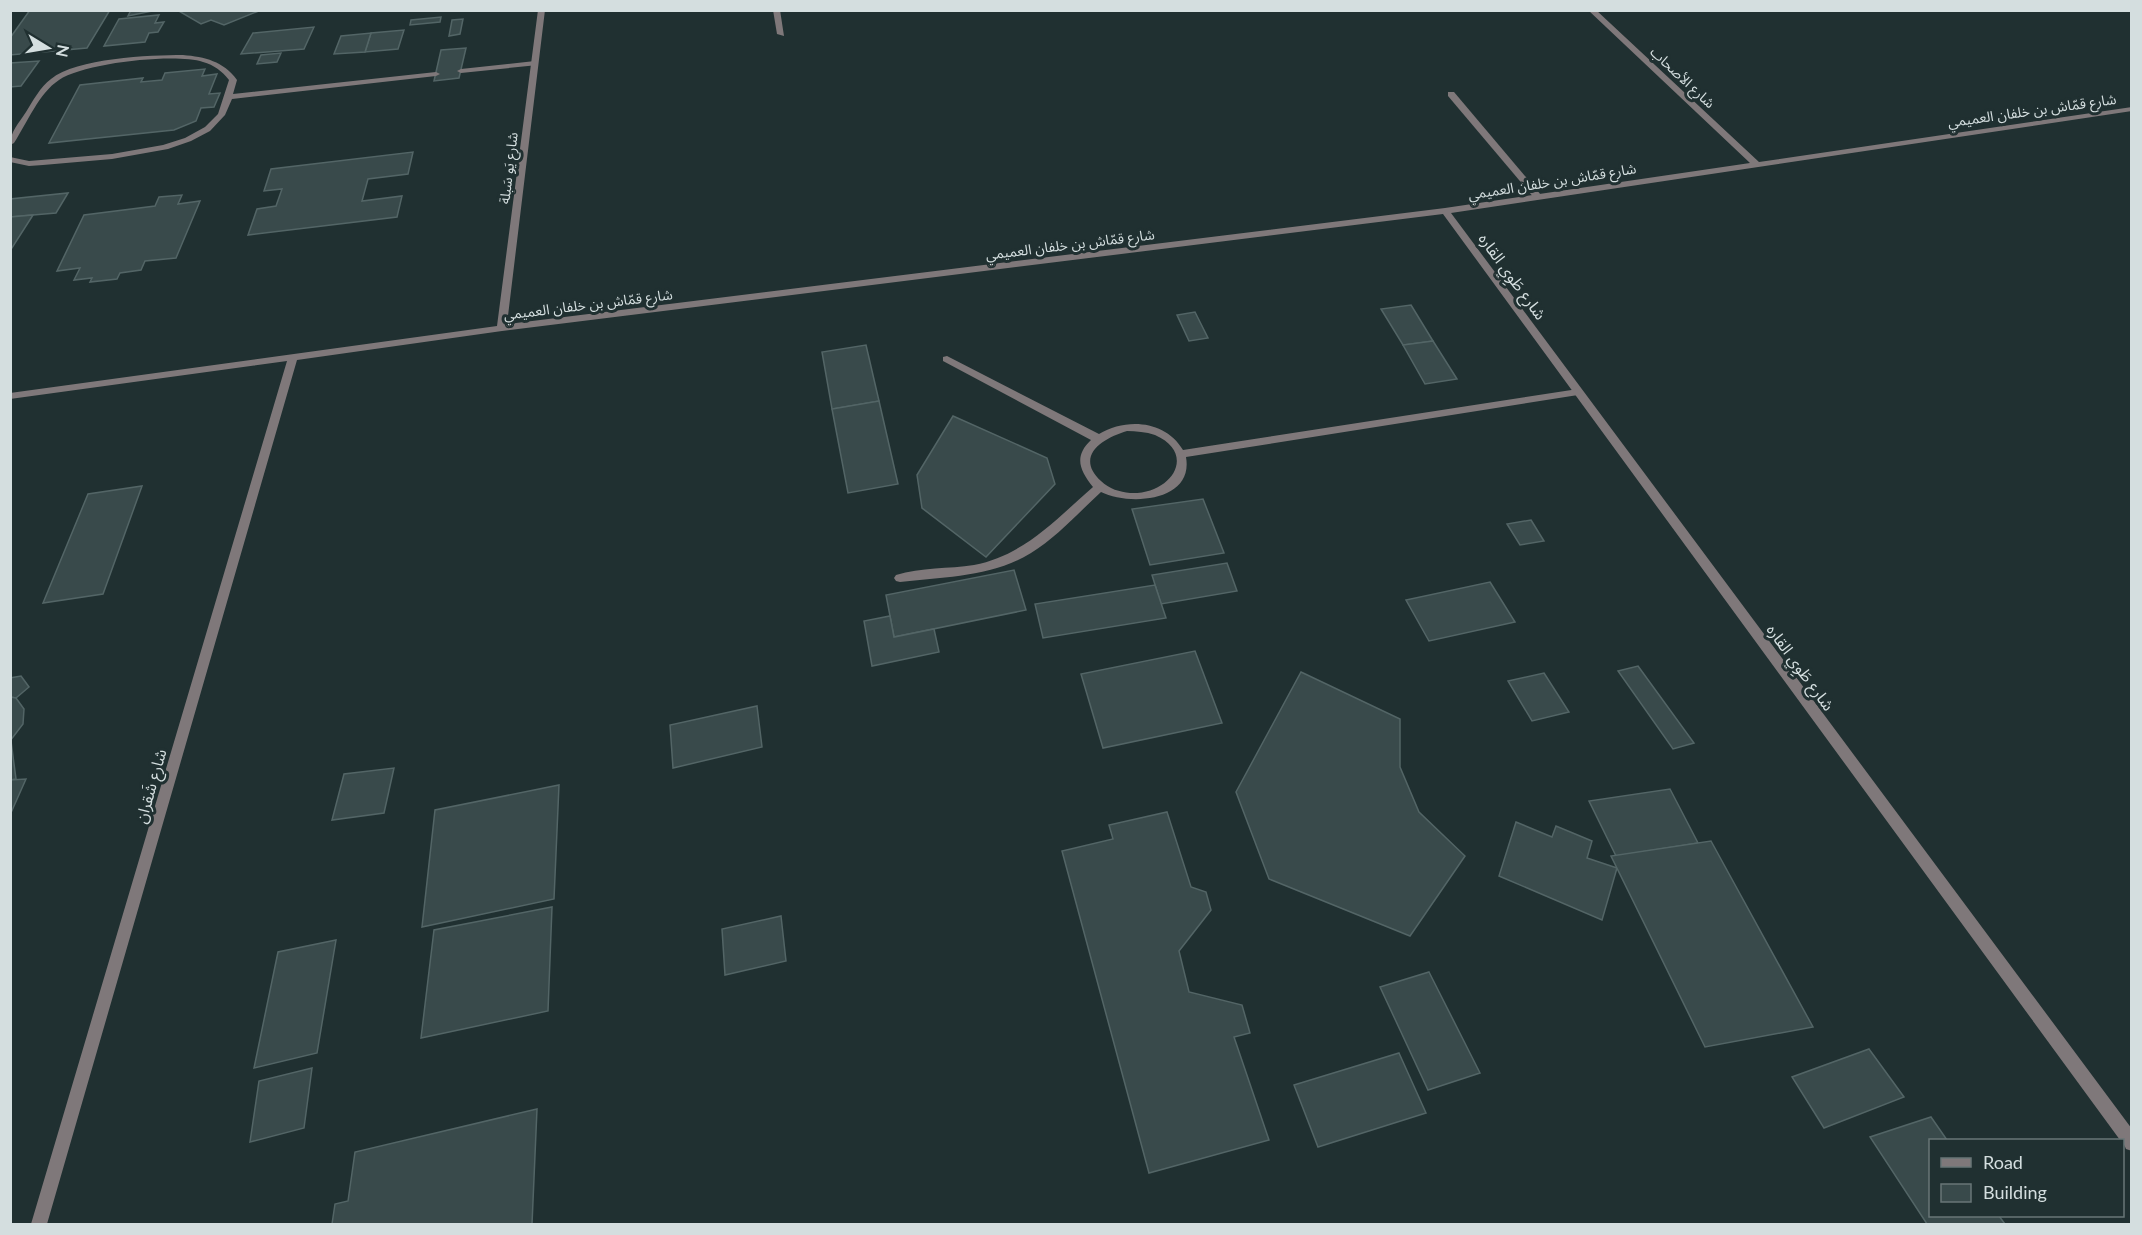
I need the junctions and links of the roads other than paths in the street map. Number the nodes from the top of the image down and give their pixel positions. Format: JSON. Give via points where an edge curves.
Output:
{"nodes":[{"id":1,"x":542,"y":10,"type":"edge"},
{"id":2,"x":776,"y":10,"type":"edge"},
{"id":3,"x":1591,"y":10,"type":"edge"},
{"id":4,"x":781,"y":34,"type":"dead end"},
{"id":5,"x":535,"y":63,"type":"junction"},
{"id":6,"x":461,"y":71,"type":"dead end"},
{"id":7,"x":436,"y":74,"type":"dead end"},
{"id":8,"x":1451,"y":94,"type":"dead end"},
{"id":9,"x":227,"y":97,"type":"junction"},
{"id":10,"x":2132,"y":109,"type":"edge"},
{"id":11,"x":10,"y":143,"type":"edge"},
{"id":12,"x":10,"y":159,"type":"edge"},
{"id":13,"x":1756,"y":164,"type":"junction"},
{"id":14,"x":1538,"y":197,"type":"junction"},
{"id":15,"x":1445,"y":211,"type":"junction"},
{"id":16,"x":502,"y":328,"type":"junction"},
{"id":17,"x":293,"y":356,"type":"junction"},
{"id":18,"x":947,"y":359,"type":"dead end"},
{"id":19,"x":1578,"y":392,"type":"junction"},
{"id":20,"x":10,"y":396,"type":"edge"},
{"id":21,"x":1098,"y":438,"type":"junction"},
{"id":22,"x":1180,"y":454,"type":"junction"},
{"id":23,"x":1100,"y":487,"type":"junction"},
{"id":24,"x":900,"y":578,"type":"dead end"},
{"id":25,"x":2132,"y":1143,"type":"edge"},
{"id":26,"x":39,"y":1224,"type":"edge"}],
"edges":[{"from":1,"to":5,"type":"street","name":"شارع يَو سَبلة"},
{"from":2,"to":4,"type":"street"},
{"from":3,"to":13,"type":"street","name":"شارع الأصحاب"},
{"from":5,"to":6,"type":"street"},
{"from":5,"to":16,"type":"street","name":"شارع يَو سَبلة"},
{"from":7,"to":9,"type":"street"},
{"from":8,"to":14,"type":"street"},
{"from":9,"to":11,"type":"street","via":[[233,80],[229,73],[194,57],[78,68],[56,78]]},
{"from":9,"to":12,"type":"street","via":[[221,115],[210,126],[172,146],[147,153],[43,163]]},
{"from":10,"to":13,"type":"street","name":"شارع قمّاش بن خلفان العميمي"},
{"from":13,"to":14,"type":"street","name":"شارع قمّاش بن خلفان العميمي"},
{"from":14,"to":15,"type":"street","name":"شارع قمّاش بن خلفان العميمي"},
{"from":15,"to":16,"type":"street","name":"شارع قمّاش بن خلفان العميمي"},
{"from":15,"to":19,"type":"street","name":"شارع طَوِي القاره"},
{"from":16,"to":17,"type":"street","name":"شارع قمّاش بن خلفان العميمي"},
{"from":17,"to":20,"type":"street","name":"شارع قمّاش بن خلفان العميمي"},
{"from":17,"to":26,"type":"street","name":"شارع شَقران"},
{"from":18,"to":21,"type":"street"},
{"from":19,"to":22,"type":"street"},
{"from":19,"to":25,"type":"street","name":"شارع طَوِي القاره"},
{"from":21,"to":22,"type":"street","via":[[1111,431],[1145,429],[1161,434]]},
{"from":21,"to":23,"type":"street","via":[[1087,449],[1084,462],[1089,476]]},
{"from":22,"to":23,"type":"street","via":[[1182,467],[1177,479],[1166,489],[1132,497]]},
{"from":23,"to":24,"type":"street","via":[[1020,554],[989,566]]}]}
